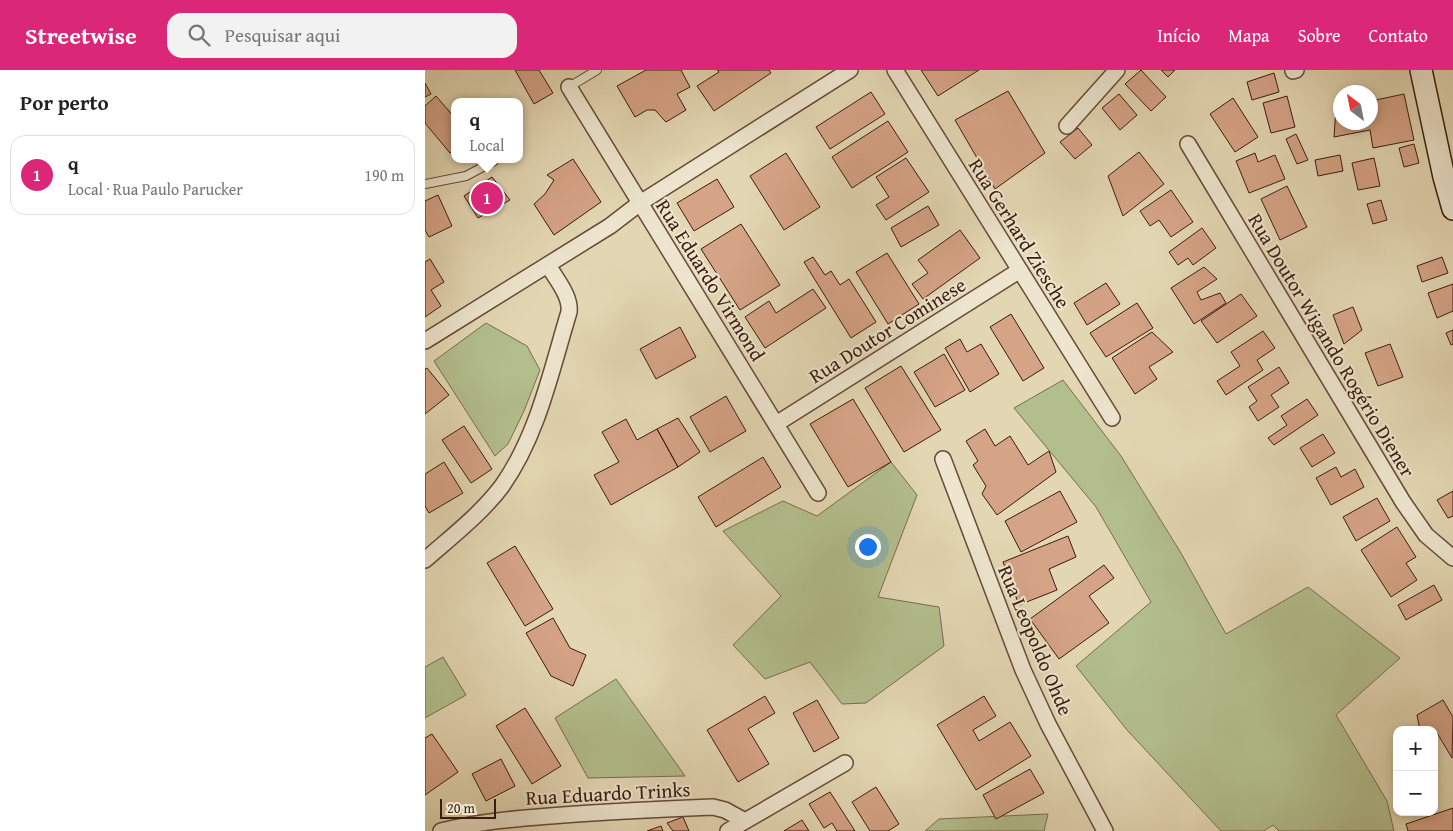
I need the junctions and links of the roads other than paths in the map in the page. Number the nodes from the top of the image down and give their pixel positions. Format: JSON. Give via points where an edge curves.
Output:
{"nodes":[{"id":1,"x":597,"y":70,"type":"edge"},
{"id":2,"x":849,"y":70,"type":"edge"},
{"id":3,"x":895,"y":70,"type":"edge"},
{"id":4,"x":1117,"y":70,"type":"edge"},
{"id":5,"x":1421,"y":70,"type":"edge"},
{"id":6,"x":569,"y":87,"type":"joint"},
{"id":7,"x":1067,"y":126,"type":"dead end"},
{"id":8,"x":1188,"y":144,"type":"dead end"},
{"id":9,"x":490,"y":163,"type":"edge"},
{"id":10,"x":425,"y":184,"type":"edge"},
{"id":11,"x":640,"y":203,"type":"junction"},
{"id":12,"x":1453,"y":208,"type":"edge"},
{"id":13,"x":548,"y":265,"type":"junction"},
{"id":14,"x":1020,"y":270,"type":"junction"},
{"id":15,"x":425,"y":342,"type":"edge"},
{"id":16,"x":1112,"y":418,"type":"dead end"},
{"id":17,"x":776,"y":424,"type":"junction"},
{"id":18,"x":943,"y":459,"type":"dead end"},
{"id":19,"x":818,"y":493,"type":"dead end"},
{"id":20,"x":1453,"y":558,"type":"edge"},
{"id":21,"x":425,"y":560,"type":"edge"},
{"id":22,"x":845,"y":763,"type":"dead end"},
{"id":23,"x":745,"y":821,"type":"junction"},
{"id":24,"x":441,"y":831,"type":"edge"},
{"id":25,"x":728,"y":831,"type":"edge"},
{"id":26,"x":1105,"y":831,"type":"edge"}],
"edges":[{"from":1,"to":6,"type":"lane"},
{"from":2,"to":11,"type":"street"},
{"from":3,"to":14,"type":"street","name":"Rua Gerhard Ziesche"},
{"from":4,"to":7,"type":"street"},
{"from":5,"to":12,"type":"main road"},
{"from":6,"to":11,"type":"street","name":"Rua Eduardo Virmond"},
{"from":8,"to":20,"type":"street","name":"Rua Doutor Wigando Rogério Diener","via":[[1403,502],[1426,535]]},
{"from":9,"to":10,"type":"lane","via":[[466,176]]},
{"from":11,"to":13,"type":"street"},
{"from":11,"to":17,"type":"street","name":"Rua Eduardo Virmond"},
{"from":13,"to":15,"type":"street"},
{"from":13,"to":21,"type":"street","via":[[570,305],[529,435],[501,487]]},
{"from":14,"to":16,"type":"street","name":"Rua Gerhard Ziesche"},
{"from":14,"to":17,"type":"street","name":"Rua Doutor Cominese"},
{"from":17,"to":19,"type":"street","name":"Rua Eduardo Virmond"},
{"from":18,"to":26,"type":"street","name":"Rua Leopoldo Ohde","via":[[1030,686]]},
{"from":22,"to":23,"type":"street"},
{"from":23,"to":24,"type":"street","name":"Rua Eduardo Trinks","via":[[713,807],[492,821]]},
{"from":23,"to":25,"type":"street"}]}
